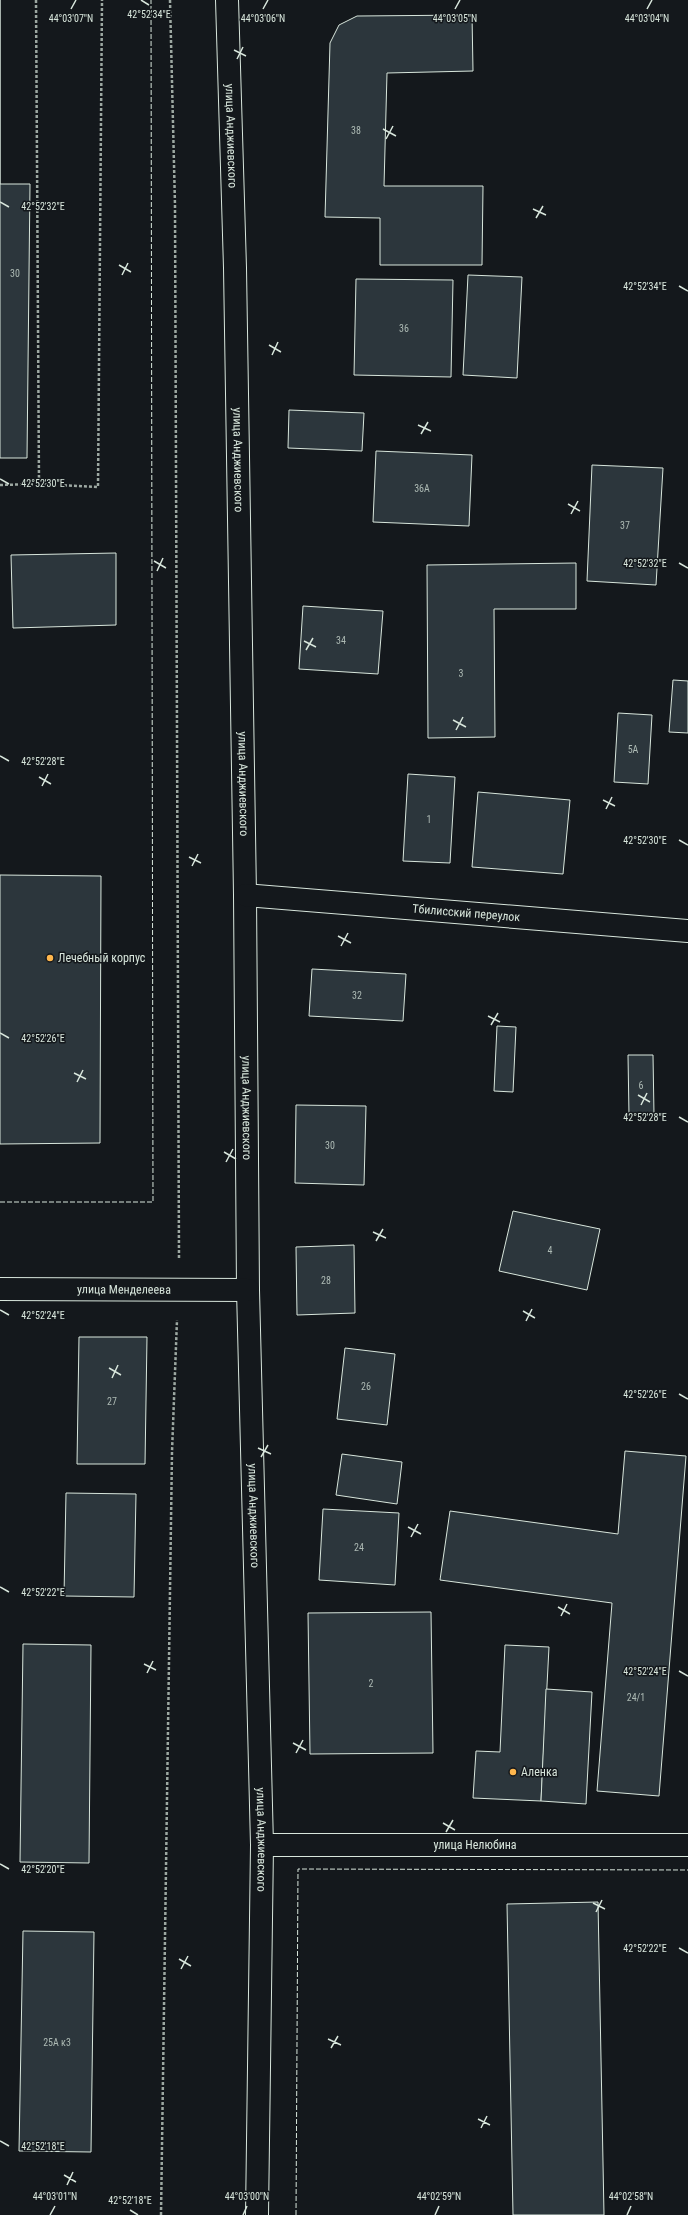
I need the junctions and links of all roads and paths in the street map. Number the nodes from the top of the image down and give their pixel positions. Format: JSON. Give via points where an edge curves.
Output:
{"nodes":[{"id":1,"x":36,"y":0,"type":"edge"},
{"id":2,"x":102,"y":0,"type":"edge"},
{"id":3,"x":170,"y":0,"type":"edge"},
{"id":4,"x":227,"y":0,"type":"edge"},
{"id":5,"x":0,"y":484,"type":"edge"},
{"id":6,"x":39,"y":484,"type":"junction"},
{"id":7,"x":245,"y":895,"type":"junction"},
{"id":8,"x":688,"y":931,"type":"edge"},
{"id":9,"x":0,"y":1289,"type":"edge"},
{"id":10,"x":179,"y":1290,"type":"junction"},
{"id":11,"x":248,"y":1290,"type":"junction"},
{"id":12,"x":262,"y":1845,"type":"junction"},
{"id":13,"x":688,"y":1845,"type":"edge"},
{"id":14,"x":161,"y":2215,"type":"edge"},
{"id":15,"x":257,"y":2215,"type":"edge"}],
"edges":[{"from":1,"to":6,"type":"path"},
{"from":2,"to":6,"type":"path","via":[[98,487]]},
{"from":3,"to":10,"type":"path","via":[[175,213]]},
{"from":4,"to":7,"type":"street","name":"улица Анджиевского","via":[[235,268]]},
{"from":5,"to":6,"type":"path"},
{"from":7,"to":8,"type":"street","name":"Тбилисский переулок"},
{"from":7,"to":11,"type":"street","name":"улица Анджиевского"},
{"from":9,"to":10,"type":"street","name":"улица Менделеева"},
{"from":10,"to":11,"type":"street","name":"улица Менделеева"},
{"from":10,"to":14,"type":"path","via":[[172,1452]]},
{"from":11,"to":12,"type":"street","name":"улица Анджиевского"},
{"from":12,"to":13,"type":"street","name":"улица Нелюбина"},
{"from":12,"to":15,"type":"street","name":"улица Анджиевского"}]}
